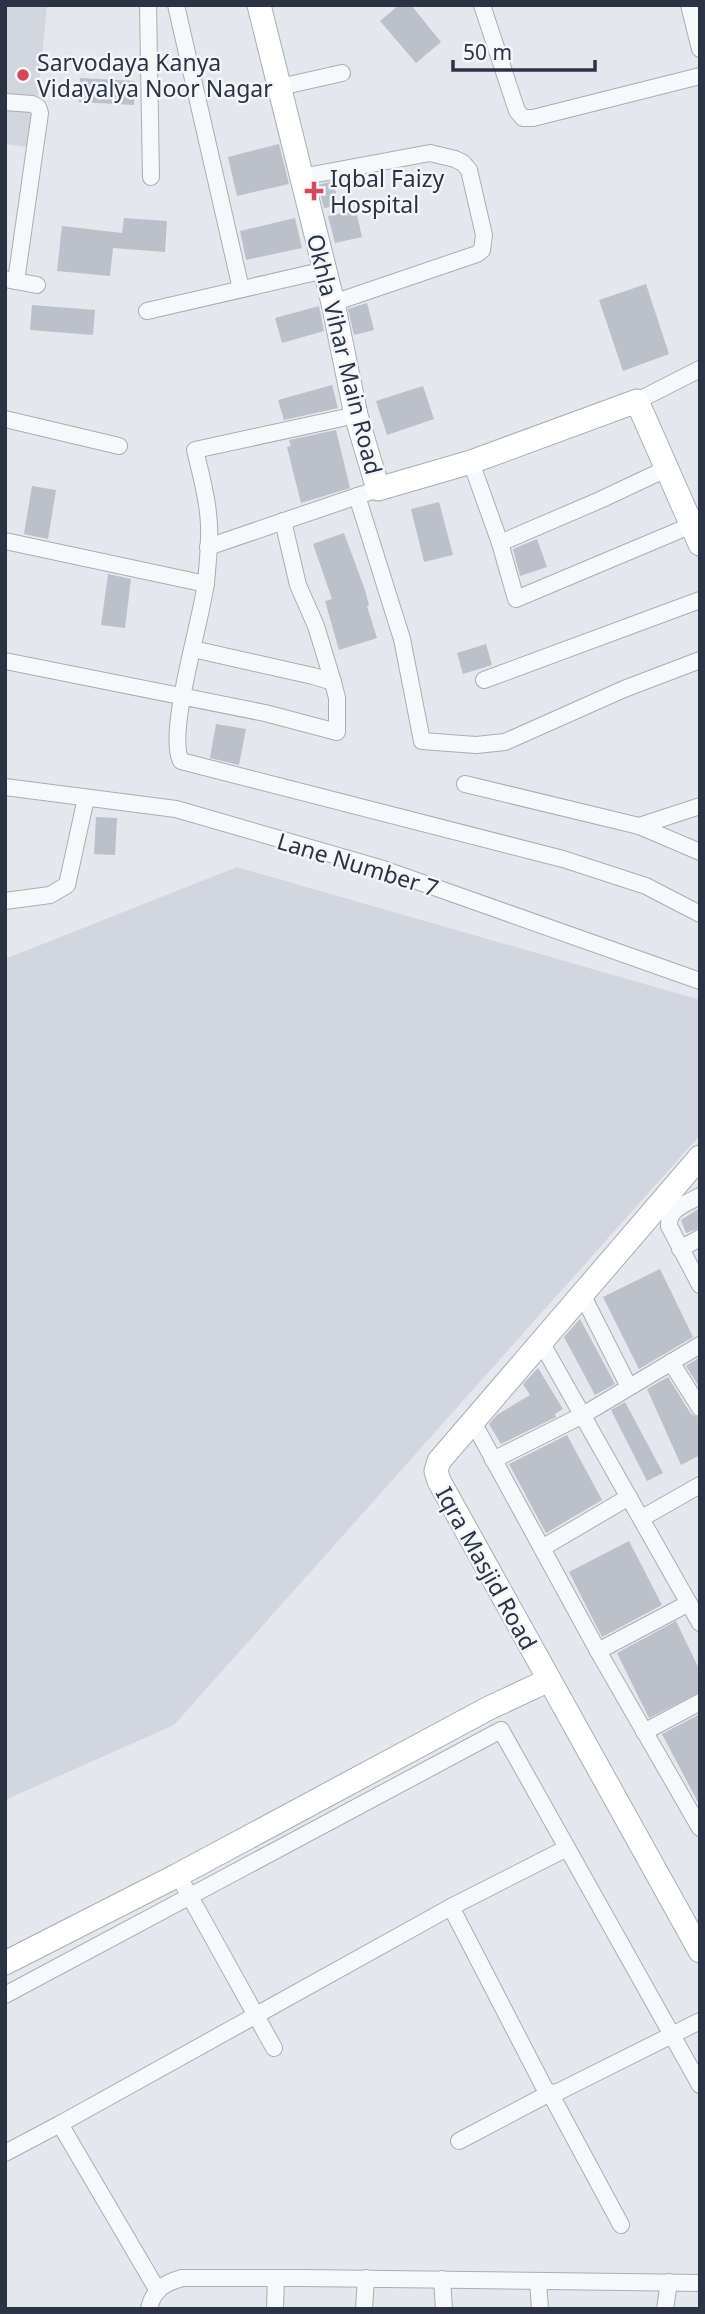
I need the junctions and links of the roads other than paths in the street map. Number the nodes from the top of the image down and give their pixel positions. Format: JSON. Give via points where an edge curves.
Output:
{"nodes":[{"id":1,"x":148,"y":5,"type":"edge"},
{"id":2,"x":176,"y":5,"type":"edge"},
{"id":3,"x":260,"y":5,"type":"edge"},
{"id":4,"x":482,"y":5,"type":"edge"},
{"id":5,"x":689,"y":5,"type":"edge"},
{"id":6,"x":700,"y":49,"type":"edge"},
{"id":7,"x":342,"y":73,"type":"dead end"},
{"id":8,"x":700,"y":76,"type":"edge"},
{"id":9,"x":279,"y":87,"type":"junction"},
{"id":10,"x":5,"y":102,"type":"edge"},
{"id":11,"x":151,"y":177,"type":"dead end"},
{"id":12,"x":301,"y":177,"type":"junction"},
{"id":13,"x":325,"y":270,"type":"junction"},
{"id":14,"x":11,"y":280,"type":"edge"},
{"id":15,"x":37,"y":285,"type":"dead end"},
{"id":16,"x":241,"y":289,"type":"junction"},
{"id":17,"x":333,"y":303,"type":"junction"},
{"id":18,"x":147,"y":312,"type":"dead end"},
{"id":19,"x":700,"y":369,"type":"edge"},
{"id":20,"x":637,"y":401,"type":"junction"},
{"id":21,"x":356,"y":415,"type":"junction"},
{"id":22,"x":5,"y":419,"type":"edge"},
{"id":23,"x":119,"y":446,"type":"dead end"},
{"id":24,"x":471,"y":462,"type":"junction"},
{"id":25,"x":668,"y":468,"type":"junction"},
{"id":26,"x":368,"y":492,"type":"junction"},
{"id":27,"x":283,"y":521,"type":"junction"},
{"id":28,"x":696,"y":534,"type":"edge"},
{"id":29,"x":5,"y":541,"type":"edge"},
{"id":30,"x":500,"y":543,"type":"junction"},
{"id":31,"x":208,"y":547,"type":"junction"},
{"id":32,"x":206,"y":584,"type":"junction"},
{"id":33,"x":700,"y":600,"type":"edge"},
{"id":34,"x":192,"y":649,"type":"junction"},
{"id":35,"x":700,"y":660,"type":"edge"},
{"id":36,"x":5,"y":661,"type":"edge"},
{"id":37,"x":484,"y":680,"type":"dead end"},
{"id":38,"x":334,"y":682,"type":"junction"},
{"id":39,"x":182,"y":698,"type":"junction"},
{"id":40,"x":465,"y":783,"type":"dead end"},
{"id":41,"x":5,"y":787,"type":"edge"},
{"id":42,"x":86,"y":798,"type":"junction"},
{"id":43,"x":700,"y":806,"type":"edge"},
{"id":44,"x":639,"y":826,"type":"junction"},
{"id":45,"x":700,"y":852,"type":"edge"},
{"id":46,"x":5,"y":901,"type":"edge"},
{"id":47,"x":700,"y":914,"type":"edge"},
{"id":48,"x":700,"y":981,"type":"edge"},
{"id":49,"x":700,"y":1157,"type":"edge"},
{"id":50,"x":700,"y":1196,"type":"edge"},
{"id":51,"x":700,"y":1238,"type":"edge"},
{"id":52,"x":680,"y":1249,"type":"junction"},
{"id":53,"x":700,"y":1285,"type":"edge"},
{"id":54,"x":582,"y":1294,"type":"junction"},
{"id":55,"x":541,"y":1342,"type":"junction"},
{"id":56,"x":700,"y":1345,"type":"edge"},
{"id":57,"x":671,"y":1362,"type":"junction"},
{"id":58,"x":629,"y":1387,"type":"junction"},
{"id":59,"x":700,"y":1408,"type":"edge"},
{"id":60,"x":583,"y":1415,"type":"junction"},
{"id":61,"x":472,"y":1422,"type":"junction"},
{"id":62,"x":493,"y":1460,"type":"junction"},
{"id":63,"x":700,"y":1485,"type":"edge"},
{"id":64,"x":629,"y":1496,"type":"junction"},
{"id":65,"x":642,"y":1518,"type":"junction"},
{"id":66,"x":542,"y":1548,"type":"junction"},
{"id":67,"x":689,"y":1603,"type":"junction"},
{"id":68,"x":700,"y":1623,"type":"edge"},
{"id":69,"x":598,"y":1651,"type":"junction"},
{"id":70,"x":549,"y":1680,"type":"junction"},
{"id":71,"x":700,"y":1702,"type":"edge"},
{"id":72,"x":644,"y":1732,"type":"junction"},
{"id":73,"x":695,"y":1808,"type":"edge"},
{"id":74,"x":700,"y":1828,"type":"edge"},
{"id":75,"x":567,"y":1848,"type":"junction"},
{"id":76,"x":178,"y":1875,"type":"junction"},
{"id":77,"x":191,"y":1898,"type":"junction"},
{"id":78,"x":451,"y":1908,"type":"junction"},
{"id":79,"x":700,"y":1951,"type":"edge"},
{"id":80,"x":5,"y":1963,"type":"edge"},
{"id":81,"x":5,"y":1995,"type":"edge"},
{"id":82,"x":257,"y":2017,"type":"junction"},
{"id":83,"x":700,"y":2021,"type":"edge"},
{"id":84,"x":673,"y":2037,"type":"junction"},
{"id":85,"x":274,"y":2048,"type":"dead end"},
{"id":86,"x":700,"y":2085,"type":"edge"},
{"id":87,"x":550,"y":2093,"type":"junction"},
{"id":88,"x":60,"y":2123,"type":"junction"},
{"id":89,"x":459,"y":2141,"type":"dead end"},
{"id":90,"x":5,"y":2153,"type":"edge"},
{"id":91,"x":621,"y":2225,"type":"dead end"},
{"id":92,"x":276,"y":2278,"type":"junction"},
{"id":93,"x":366,"y":2278,"type":"junction"},
{"id":94,"x":443,"y":2279,"type":"junction"},
{"id":95,"x":538,"y":2281,"type":"junction"},
{"id":96,"x":669,"y":2282,"type":"junction"},
{"id":97,"x":700,"y":2283,"type":"edge"},
{"id":98,"x":158,"y":2291,"type":"junction"},
{"id":99,"x":149,"y":2309,"type":"edge"},
{"id":100,"x":275,"y":2309,"type":"edge"},
{"id":101,"x":365,"y":2309,"type":"edge"},
{"id":102,"x":444,"y":2309,"type":"edge"},
{"id":103,"x":540,"y":2309,"type":"edge"},
{"id":104,"x":665,"y":2309,"type":"edge"}],
"edges":[{"from":1,"to":11,"type":"street"},
{"from":2,"to":16,"type":"street"},
{"from":3,"to":9,"type":"street","name":"Okhla Vihar Main Road"},
{"from":4,"to":8,"type":"street","via":[[523,118]]},
{"from":5,"to":6,"type":"street"},
{"from":7,"to":9,"type":"street"},
{"from":9,"to":12,"type":"street","name":"Okhla Vihar Main Road"},
{"from":10,"to":14,"type":"street","via":[[32,104],[40,113]]},
{"from":12,"to":13,"type":"street","name":"Okhla Vihar Main Road"},
{"from":12,"to":17,"type":"street","via":[[430,153],[455,159],[469,170],[484,235],[482,250]]},
{"from":13,"to":16,"type":"street"},
{"from":13,"to":17,"type":"street","name":"Okhla Vihar Main Road"},
{"from":14,"to":15,"type":"street"},
{"from":16,"to":18,"type":"street"},
{"from":17,"to":21,"type":"street","name":"Okhla Vihar Main Road"},
{"from":19,"to":20,"type":"street"},
{"from":20,"to":24,"type":"street","name":"Okhla Vihar Main Road"},
{"from":20,"to":25,"type":"street"},
{"from":21,"to":26,"type":"street","name":"Okhla Vihar Main Road"},
{"from":21,"to":31,"type":"street","via":[[195,450],[208,514]]},
{"from":22,"to":23,"type":"street"},
{"from":24,"to":26,"type":"street","name":"Okhla Vihar Main Road"},
{"from":24,"to":30,"type":"street"},
{"from":25,"to":28,"type":"street"},
{"from":25,"to":30,"type":"street"},
{"from":26,"to":27,"type":"street"},
{"from":26,"to":35,"type":"street","via":[[422,741],[505,742]]},
{"from":27,"to":31,"type":"street"},
{"from":27,"to":38,"type":"street","via":[[298,585]]},
{"from":28,"to":30,"type":"street","via":[[516,599]]},
{"from":29,"to":32,"type":"street"},
{"from":31,"to":32,"type":"street"},
{"from":32,"to":34,"type":"street"},
{"from":33,"to":37,"type":"street"},
{"from":34,"to":38,"type":"street"},
{"from":34,"to":39,"type":"street"},
{"from":36,"to":39,"type":"street"},
{"from":38,"to":39,"type":"street","via":[[337,732]]},
{"from":39,"to":47,"type":"street","via":[[177,754],[181,761],[563,859],[646,886]]},
{"from":40,"to":44,"type":"street"},
{"from":41,"to":42,"type":"street","name":"Lane Number 7"},
{"from":42,"to":46,"type":"street","via":[[67,885],[50,895]]},
{"from":42,"to":48,"type":"street","name":"Lane Number 7","via":[[176,809],[383,869]]},
{"from":43,"to":44,"type":"street"},
{"from":44,"to":45,"type":"street"},
{"from":49,"to":54,"type":"street","name":"Iqra Masjid Road"},
{"from":50,"to":52,"type":"street","via":[[669,1215]]},
{"from":51,"to":52,"type":"street"},
{"from":52,"to":53,"type":"street"},
{"from":54,"to":55,"type":"street","name":"Iqra Masjid Road"},
{"from":54,"to":58,"type":"street"},
{"from":55,"to":60,"type":"street"},
{"from":55,"to":61,"type":"street","name":"Iqra Masjid Road"},
{"from":56,"to":57,"type":"street"},
{"from":57,"to":58,"type":"street"},
{"from":57,"to":59,"type":"street"},
{"from":58,"to":60,"type":"street"},
{"from":60,"to":62,"type":"street"},
{"from":60,"to":64,"type":"street"},
{"from":61,"to":62,"type":"street"},
{"from":61,"to":70,"type":"street","name":"Iqra Masjid Road","via":[[439,1461],[436,1471]]},
{"from":62,"to":66,"type":"street"},
{"from":63,"to":65,"type":"street"},
{"from":64,"to":65,"type":"street"},
{"from":64,"to":66,"type":"street"},
{"from":65,"to":67,"type":"street"},
{"from":66,"to":69,"type":"street"},
{"from":67,"to":68,"type":"street"},
{"from":67,"to":69,"type":"street"},
{"from":69,"to":72,"type":"street"},
{"from":70,"to":76,"type":"street"},
{"from":70,"to":79,"type":"street","name":"Iqra Masjid Road"},
{"from":71,"to":72,"type":"street"},
{"from":72,"to":73,"type":"street"},
{"from":73,"to":74,"type":"street"},
{"from":75,"to":77,"type":"street","via":[[501,1730]]},
{"from":75,"to":78,"type":"street"},
{"from":75,"to":84,"type":"street"},
{"from":76,"to":77,"type":"street"},
{"from":76,"to":80,"type":"street"},
{"from":77,"to":81,"type":"street"},
{"from":77,"to":82,"type":"street"},
{"from":78,"to":82,"type":"street"},
{"from":78,"to":87,"type":"street"},
{"from":82,"to":85,"type":"street"},
{"from":82,"to":88,"type":"street"},
{"from":83,"to":84,"type":"street"},
{"from":84,"to":86,"type":"street"},
{"from":84,"to":87,"type":"street"},
{"from":87,"to":89,"type":"street"},
{"from":87,"to":91,"type":"street"},
{"from":88,"to":90,"type":"street"},
{"from":88,"to":98,"type":"street"},
{"from":92,"to":93,"type":"street"},
{"from":92,"to":98,"type":"street","via":[[182,2278],[163,2284]]},
{"from":92,"to":100,"type":"street"},
{"from":93,"to":94,"type":"street"},
{"from":93,"to":101,"type":"street"},
{"from":94,"to":95,"type":"street"},
{"from":94,"to":102,"type":"street"},
{"from":95,"to":96,"type":"street"},
{"from":95,"to":103,"type":"street"},
{"from":96,"to":97,"type":"street"},
{"from":96,"to":104,"type":"street"},
{"from":98,"to":99,"type":"street"}]}
